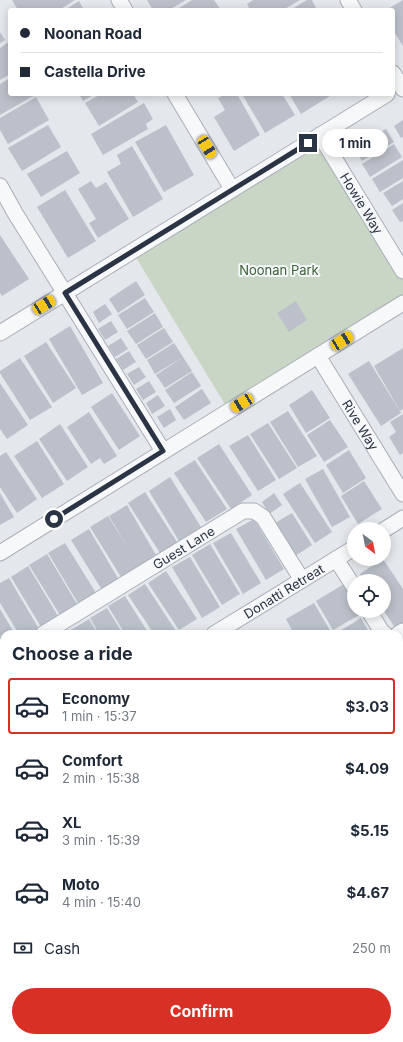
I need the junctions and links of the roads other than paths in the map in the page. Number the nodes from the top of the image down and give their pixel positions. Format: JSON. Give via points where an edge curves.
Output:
{"nodes":[{"id":1,"x":176,"y":96,"type":"edge"},
{"id":2,"x":384,"y":96,"type":"edge"},
{"id":3,"x":320,"y":136,"type":"junction"},
{"id":4,"x":0,"y":186,"type":"edge"},
{"id":5,"x":232,"y":189,"type":"junction"},
{"id":6,"x":403,"y":271,"type":"edge"},
{"id":7,"x":65,"y":293,"type":"junction"},
{"id":8,"x":403,"y":303,"type":"edge"},
{"id":9,"x":0,"y":333,"type":"edge"},
{"id":10,"x":318,"y":356,"type":"junction"},
{"id":11,"x":163,"y":451,"type":"junction"},
{"id":12,"x":403,"y":494,"type":"edge"},
{"id":13,"x":403,"y":518,"type":"edge"},
{"id":14,"x":391,"y":526,"type":"edge"},
{"id":15,"x":347,"y":552,"type":"edge"},
{"id":16,"x":0,"y":553,"type":"edge"},
{"id":17,"x":336,"y":559,"type":"junction"},
{"id":18,"x":347,"y":576,"type":"edge"},
{"id":19,"x":302,"y":580,"type":"junction"},
{"id":20,"x":373,"y":618,"type":"edge"},
{"id":21,"x":50,"y":630,"type":"edge"},
{"id":22,"x":221,"y":630,"type":"edge"},
{"id":23,"x":381,"y":630,"type":"edge"}],
"edges":[{"from":1,"to":5,"type":"street"},
{"from":2,"to":3,"type":"street"},
{"from":3,"to":5,"type":"street"},
{"from":3,"to":6,"type":"street","name":"Howie Way"},
{"from":4,"to":7,"type":"street"},
{"from":5,"to":7,"type":"street"},
{"from":7,"to":9,"type":"street"},
{"from":7,"to":11,"type":"street"},
{"from":8,"to":10,"type":"street"},
{"from":10,"to":11,"type":"street"},
{"from":10,"to":12,"type":"street","name":"Rive Way"},
{"from":11,"to":16,"type":"street"},
{"from":13,"to":14,"type":"street"},
{"from":15,"to":17,"type":"street","name":"Donatti Retreat"},
{"from":17,"to":18,"type":"street"},
{"from":17,"to":19,"type":"street","name":"Donatti Retreat"},
{"from":19,"to":21,"type":"street","name":"Guest Lane","via":[[263,517],[254,511],[243,511]]},
{"from":19,"to":22,"type":"street","name":"Donatti Retreat"},
{"from":20,"to":23,"type":"street"}]}
